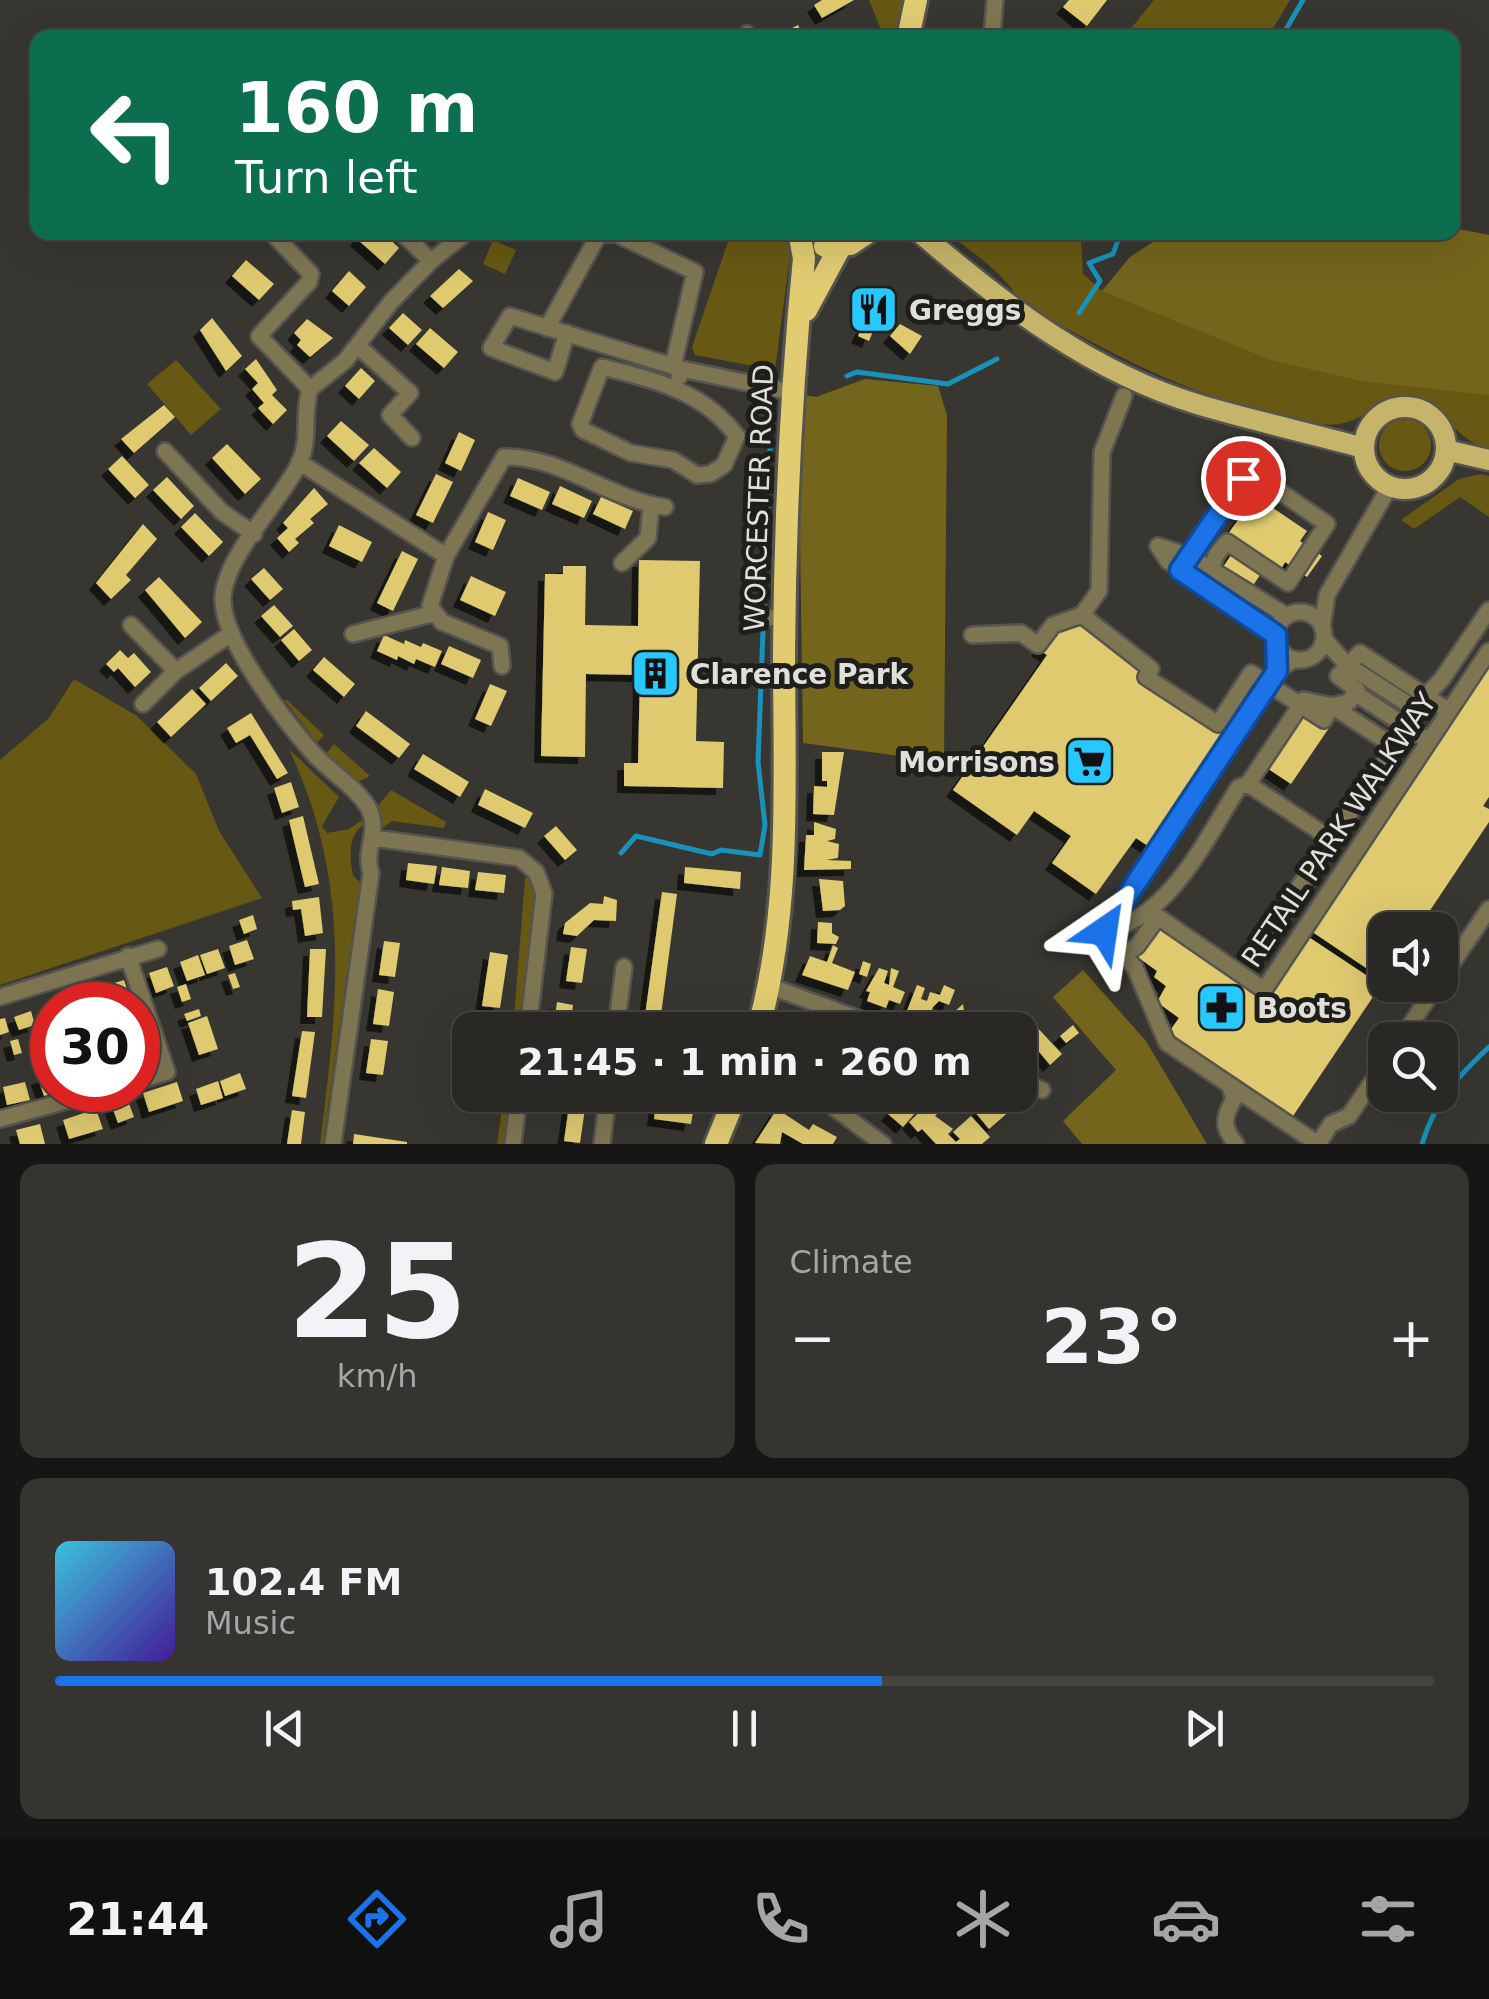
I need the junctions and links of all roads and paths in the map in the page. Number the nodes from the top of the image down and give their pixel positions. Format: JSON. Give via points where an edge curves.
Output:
{"nodes":[{"id":1,"x":916,"y":0,"type":"edge"},
{"id":2,"x":995,"y":0,"type":"edge"},
{"id":3,"x":910,"y":30,"type":"edge"},
{"id":4,"x":993,"y":30,"type":"edge"},
{"id":5,"x":279,"y":240,"type":"edge"},
{"id":6,"x":409,"y":240,"type":"edge"},
{"id":7,"x":457,"y":240,"type":"edge"},
{"id":8,"x":595,"y":240,"type":"edge"},
{"id":9,"x":629,"y":240,"type":"edge"},
{"id":10,"x":801,"y":240,"type":"edge"},
{"id":11,"x":813,"y":240,"type":"edge"},
{"id":12,"x":853,"y":240,"type":"edge"},
{"id":13,"x":929,"y":240,"type":"edge"},
{"id":14,"x":840,"y":247,"type":"junction"},
{"id":15,"x":431,"y":261,"type":"junction"},
{"id":16,"x":809,"y":315,"type":"junction"},
{"id":17,"x":547,"y":328,"type":"junction"},
{"id":18,"x":568,"y":333,"type":"junction"},
{"id":19,"x":358,"y":346,"type":"junction"},
{"id":20,"x":677,"y":374,"type":"junction"},
{"id":21,"x":310,"y":389,"type":"junction"},
{"id":22,"x":791,"y":392,"type":"junction"},
{"id":23,"x":1124,"y":396,"type":"dead end"},
{"id":24,"x":412,"y":438,"type":"dead end"},
{"id":25,"x":1364,"y":448,"type":"junction"},
{"id":26,"x":165,"y":450,"type":"dead end"},
{"id":27,"x":1446,"y":450,"type":"junction"},
{"id":28,"x":190,"y":451,"type":"dead end"},
{"id":29,"x":1489,"y":460,"type":"edge"},
{"id":30,"x":299,"y":462,"type":"junction"},
{"id":31,"x":178,"y":464,"type":"junction"},
{"id":32,"x":1390,"y":486,"type":"junction"},
{"id":33,"x":254,"y":534,"type":"junction"},
{"id":34,"x":446,"y":556,"type":"junction"},
{"id":35,"x":622,"y":563,"type":"dead end"},
{"id":36,"x":1185,"y":563,"type":"junction"},
{"id":37,"x":1211,"y":572,"type":"junction"},
{"id":38,"x":1327,"y":596,"type":"junction"},
{"id":39,"x":1489,"y":610,"type":"edge"},
{"id":40,"x":435,"y":612,"type":"junction"},
{"id":41,"x":1292,"y":614,"type":"junction"},
{"id":42,"x":1082,"y":616,"type":"junction"},
{"id":43,"x":132,"y":625,"type":"dead end"},
{"id":44,"x":1323,"y":633,"type":"junction"},
{"id":45,"x":229,"y":634,"type":"junction"},
{"id":46,"x":353,"y":634,"type":"dead end"},
{"id":47,"x":972,"y":636,"type":"dead end"},
{"id":48,"x":1278,"y":642,"type":"junction"},
{"id":49,"x":1489,"y":651,"type":"edge"},
{"id":50,"x":1314,"y":656,"type":"junction"},
{"id":51,"x":1294,"y":659,"type":"junction"},
{"id":52,"x":1342,"y":661,"type":"junction"},
{"id":53,"x":502,"y":666,"type":"dead end"},
{"id":54,"x":176,"y":671,"type":"junction"},
{"id":55,"x":1272,"y":678,"type":"junction"},
{"id":56,"x":1355,"y":692,"type":"junction"},
{"id":57,"x":1419,"y":702,"type":"junction"},
{"id":58,"x":143,"y":704,"type":"dead end"},
{"id":59,"x":1300,"y":706,"type":"junction"},
{"id":60,"x":1332,"y":706,"type":"junction"},
{"id":61,"x":1449,"y":711,"type":"junction"},
{"id":62,"x":1404,"y":724,"type":"junction"},
{"id":63,"x":1429,"y":741,"type":"junction"},
{"id":64,"x":1395,"y":746,"type":"junction"},
{"id":65,"x":1248,"y":784,"type":"junction"},
{"id":66,"x":374,"y":838,"type":"junction"},
{"id":67,"x":1331,"y":839,"type":"junction"},
{"id":68,"x":1489,"y":909,"type":"edge"},
{"id":69,"x":1104,"y":931,"type":"junction"},
{"id":70,"x":158,"y":948,"type":"dead end"},
{"id":71,"x":1125,"y":954,"type":"junction"},
{"id":72,"x":1253,"y":954,"type":"dead end"},
{"id":73,"x":1458,"y":955,"type":"edge"},
{"id":74,"x":128,"y":956,"type":"junction"},
{"id":75,"x":624,"y":967,"type":"dead end"},
{"id":76,"x":137,"y":982,"type":"edge"},
{"id":77,"x":769,"y":986,"type":"junction"},
{"id":78,"x":0,"y":997,"type":"edge"},
{"id":79,"x":530,"y":1012,"type":"edge"},
{"id":80,"x":615,"y":1012,"type":"edge"},
{"id":81,"x":762,"y":1012,"type":"edge"},
{"id":82,"x":840,"y":1012,"type":"edge"},
{"id":83,"x":160,"y":1051,"type":"edge"},
{"id":84,"x":160,"y":1074,"type":"edge"},
{"id":85,"x":1037,"y":1088,"type":"edge"},
{"id":86,"x":1368,"y":1089,"type":"edge"},
{"id":87,"x":1042,"y":1090,"type":"dead end"},
{"id":88,"x":1231,"y":1090,"type":"junction"},
{"id":89,"x":30,"y":1111,"type":"edge"},
{"id":90,"x":518,"y":1112,"type":"edge"},
{"id":91,"x":606,"y":1112,"type":"edge"},
{"id":92,"x":729,"y":1112,"type":"edge"},
{"id":93,"x":840,"y":1112,"type":"edge"},
{"id":94,"x":0,"y":1119,"type":"edge"},
{"id":95,"x":333,"y":1144,"type":"edge"},
{"id":96,"x":513,"y":1144,"type":"edge"},
{"id":97,"x":602,"y":1144,"type":"edge"},
{"id":98,"x":716,"y":1144,"type":"edge"},
{"id":99,"x":882,"y":1144,"type":"edge"},
{"id":100,"x":1236,"y":1144,"type":"edge"}],
"edges":[{"from":1,"to":3,"type":"highway"},
{"from":2,"to":4,"type":"street"},
{"from":5,"to":21,"type":"street","via":[[311,274],[260,336]]},
{"from":6,"to":15,"type":"street"},
{"from":7,"to":15,"type":"street"},
{"from":8,"to":17,"type":"street"},
{"from":9,"to":20,"type":"street","via":[[696,272]]},
{"from":10,"to":16,"type":"highway","name":"WORCESTER ROAD"},
{"from":11,"to":14,"type":"highway"},
{"from":12,"to":14,"type":"highway"},
{"from":13,"to":25,"type":"main road","via":[[1044,331],[1122,373],[1197,404]]},
{"from":14,"to":16,"type":"highway"},
{"from":15,"to":19,"type":"street"},
{"from":16,"to":22,"type":"highway","name":"WORCESTER ROAD"},
{"from":17,"to":18,"type":"street"},
{"from":17,"to":18,"type":"street","via":[[510,316],[492,348],[555,372]]},
{"from":18,"to":20,"type":"street"},
{"from":19,"to":21,"type":"street"},
{"from":19,"to":24,"type":"street","via":[[406,378],[410,393],[390,415]]},
{"from":20,"to":20,"type":"street","via":[[737,436],[724,465],[710,474],[602,443],[580,424],[602,367]]},
{"from":20,"to":22,"type":"street"},
{"from":21,"to":30,"type":"street"},
{"from":22,"to":77,"type":"highway","name":"WORCESTER ROAD","via":[[772,618],[784,872]]},
{"from":23,"to":42,"type":"street","via":[[1102,452],[1099,591]]},
{"from":25,"to":27,"type":"main road","via":[[1379,416],[1402,406],[1428,413]]},
{"from":25,"to":32,"type":"main road","via":[[1370,470]]},
{"from":26,"to":31,"type":"street"},
{"from":27,"to":29,"type":"main road"},
{"from":27,"to":32,"type":"main road","via":[[1430,481]]},
{"from":28,"to":31,"type":"street"},
{"from":30,"to":33,"type":"street"},
{"from":30,"to":34,"type":"street"},
{"from":31,"to":33,"type":"street","via":[[222,512]]},
{"from":32,"to":38,"type":"street"},
{"from":33,"to":45,"type":"street","via":[[223,596]]},
{"from":34,"to":35,"type":"street","via":[[504,457],[534,456],[658,506],[648,538]]},
{"from":34,"to":40,"type":"street","via":[[432,596]]},
{"from":36,"to":37,"type":"street"},
{"from":36,"to":37,"type":"street","via":[[1243,478],[1257,476],[1328,524],[1288,584],[1227,542]]},
{"from":36,"to":48,"type":"street"},
{"from":37,"to":41,"type":"street"},
{"from":38,"to":41,"type":"street"},
{"from":38,"to":44,"type":"street"},
{"from":39,"to":57,"type":"street"},
{"from":40,"to":46,"type":"street"},
{"from":40,"to":53,"type":"street","via":[[442,622],[500,646]]},
{"from":41,"to":44,"type":"street","via":[[1313,616]]},
{"from":41,"to":48,"type":"street"},
{"from":42,"to":47,"type":"street","via":[[1053,625],[1038,645],[1021,633]]},
{"from":42,"to":55,"type":"street","via":[[1151,670],[1146,677],[1218,724],[1251,674]]},
{"from":43,"to":54,"type":"street"},
{"from":44,"to":50,"type":"street"},
{"from":44,"to":52,"type":"street"},
{"from":45,"to":54,"type":"street"},
{"from":45,"to":66,"type":"street","via":[[306,745],[363,800]]},
{"from":48,"to":51,"type":"street"},
{"from":48,"to":55,"type":"street"},
{"from":49,"to":61,"type":"street","name":"RETAIL PARK WALKWAY"},
{"from":50,"to":51,"type":"street"},
{"from":50,"to":52,"type":"street"},
{"from":51,"to":55,"type":"street"},
{"from":52,"to":56,"type":"street","via":[[1338,676]]},
{"from":52,"to":57,"type":"street","via":[[1360,653]]},
{"from":54,"to":58,"type":"street"},
{"from":55,"to":59,"type":"street"},
{"from":55,"to":69,"type":"street"},
{"from":56,"to":60,"type":"street","via":[[1349,702]]},
{"from":56,"to":62,"type":"street"},
{"from":57,"to":61,"type":"street"},
{"from":57,"to":62,"type":"street"},
{"from":59,"to":60,"type":"street","via":[[1324,720]]},
{"from":59,"to":65,"type":"street"},
{"from":60,"to":64,"type":"street"},
{"from":61,"to":63,"type":"street","name":"RETAIL PARK WALKWAY"},
{"from":62,"to":63,"type":"street"},
{"from":62,"to":64,"type":"street"},
{"from":63,"to":71,"type":"street","name":"RETAIL PARK WALKWAY","via":[[1264,990],[1158,917]]},
{"from":64,"to":67,"type":"street"},
{"from":65,"to":67,"type":"street"},
{"from":65,"to":69,"type":"street","via":[[1239,787],[1167,894],[1141,917]]},
{"from":66,"to":79,"type":"street","via":[[519,858],[536,872],[544,893]]},
{"from":66,"to":95,"type":"street"},
{"from":67,"to":72,"type":"street"},
{"from":68,"to":73,"type":"street"},
{"from":69,"to":71,"type":"street"},
{"from":70,"to":74,"type":"street"},
{"from":71,"to":88,"type":"street","via":[[1166,1043]]},
{"from":74,"to":76,"type":"street"},
{"from":74,"to":78,"type":"street"},
{"from":75,"to":80,"type":"street"},
{"from":77,"to":81,"type":"highway","name":"WORCESTER ROAD"},
{"from":77,"to":82,"type":"street"},
{"from":83,"to":84,"type":"street","via":[[167,1072]]},
{"from":85,"to":87,"type":"street"},
{"from":86,"to":88,"type":"street","via":[[1318,1144]]},
{"from":88,"to":100,"type":"street","via":[[1224,1126]]},
{"from":89,"to":94,"type":"street"},
{"from":90,"to":96,"type":"street"},
{"from":91,"to":97,"type":"street"},
{"from":92,"to":98,"type":"highway"},
{"from":93,"to":99,"type":"street"}]}
